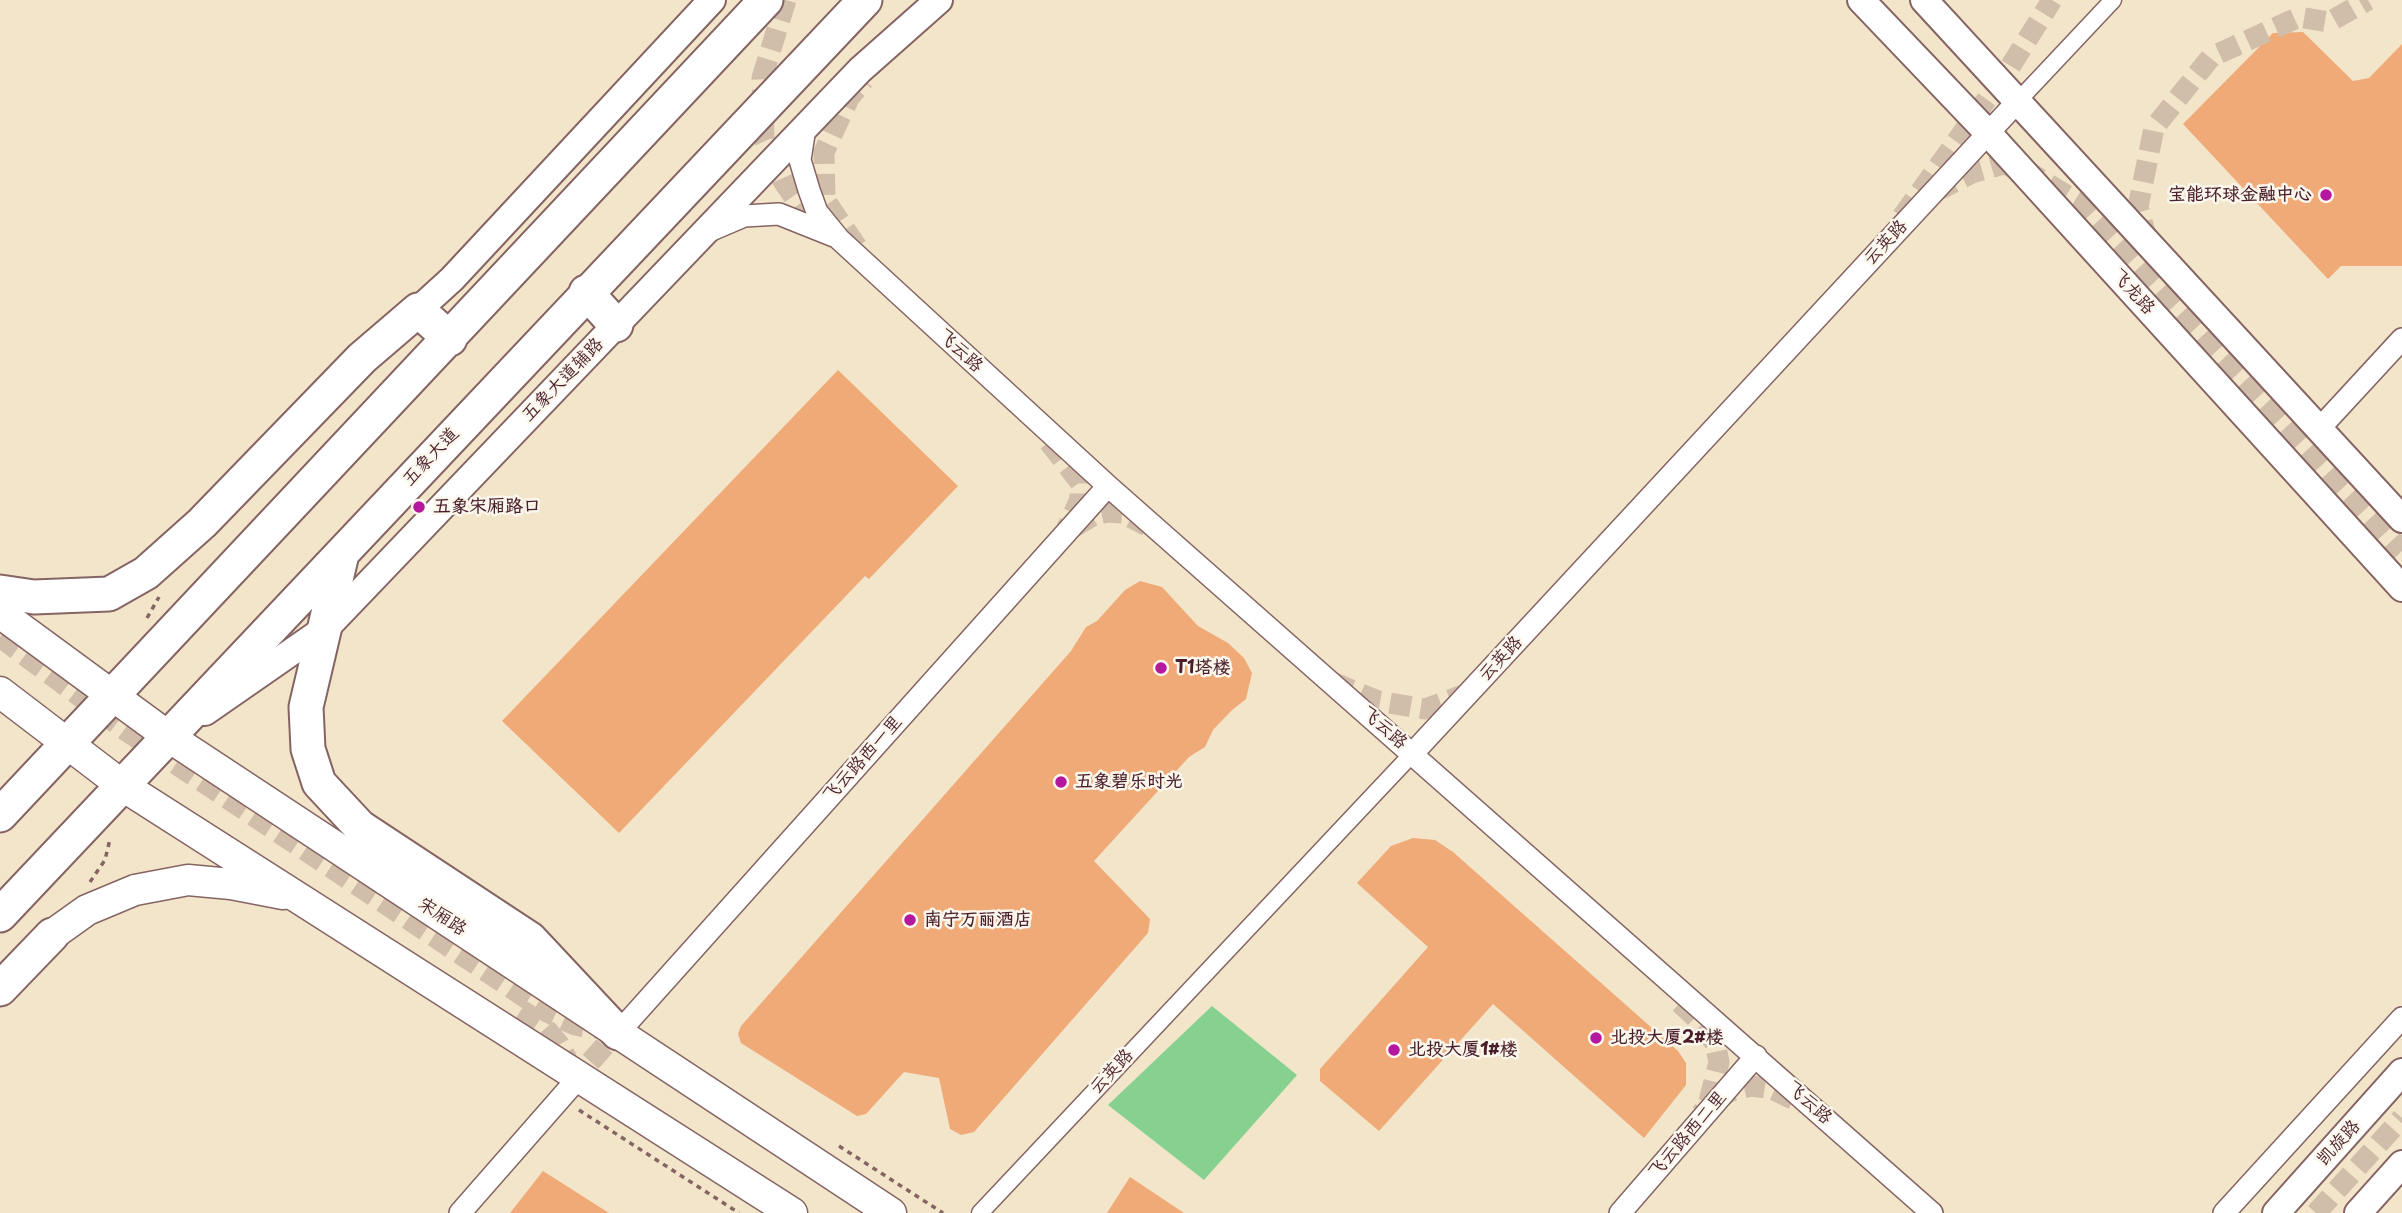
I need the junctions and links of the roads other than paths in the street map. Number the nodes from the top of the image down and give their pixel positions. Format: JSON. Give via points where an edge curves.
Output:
{"nodes":[{"id":1,"x":712,"y":0,"type":"edge"},
{"id":2,"x":766,"y":0,"type":"edge"},
{"id":3,"x":865,"y":0,"type":"edge"},
{"id":4,"x":939,"y":0,"type":"edge"},
{"id":5,"x":1861,"y":0,"type":"edge"},
{"id":6,"x":1924,"y":0,"type":"edge"},
{"id":7,"x":2113,"y":0,"type":"edge"},
{"id":8,"x":2018,"y":101,"type":"junction"},
{"id":9,"x":805,"y":128,"type":"junction"},
{"id":10,"x":1988,"y":133,"type":"junction"},
{"id":11,"x":704,"y":234,"type":"junction"},
{"id":12,"x":839,"y":239,"type":"junction"},
{"id":13,"x":586,"y":292,"type":"junction"},
{"id":14,"x":418,"y":310,"type":"junction"},
{"id":15,"x":616,"y":325,"type":"junction"},
{"id":16,"x":2402,"y":338,"type":"edge"},
{"id":17,"x":450,"y":339,"type":"junction"},
{"id":18,"x":2319,"y":429,"type":"junction"},
{"id":19,"x":1108,"y":486,"type":"junction"},
{"id":20,"x":2402,"y":519,"type":"edge"},
{"id":21,"x":342,"y":552,"type":"junction"},
{"id":22,"x":2402,"y":588,"type":"edge"},
{"id":23,"x":3,"y":596,"type":"edge"},
{"id":24,"x":326,"y":628,"type":"junction"},
{"id":25,"x":0,"y":692,"type":"edge"},
{"id":26,"x":112,"y":697,"type":"junction"},
{"id":27,"x":169,"y":737,"type":"junction"},
{"id":28,"x":67,"y":744,"type":"junction"},
{"id":29,"x":1413,"y":754,"type":"junction"},
{"id":30,"x":123,"y":786,"type":"junction"},
{"id":31,"x":0,"y":791,"type":"edge"},
{"id":32,"x":0,"y":816,"type":"edge"},
{"id":33,"x":301,"y":898,"type":"junction"},
{"id":34,"x":0,"y":915,"type":"edge"},
{"id":35,"x":52,"y":935,"type":"joint"},
{"id":36,"x":0,"y":989,"type":"edge"},
{"id":37,"x":2402,"y":1018,"type":"edge"},
{"id":38,"x":618,"y":1033,"type":"junction"},
{"id":39,"x":1756,"y":1056,"type":"junction"},
{"id":40,"x":2402,"y":1072,"type":"edge"},
{"id":41,"x":580,"y":1076,"type":"junction"},
{"id":42,"x":2402,"y":1164,"type":"edge"},
{"id":43,"x":460,"y":1213,"type":"edge"},
{"id":44,"x":792,"y":1213,"type":"edge"},
{"id":45,"x":891,"y":1213,"type":"edge"},
{"id":46,"x":979,"y":1213,"type":"edge"},
{"id":47,"x":1619,"y":1213,"type":"edge"},
{"id":48,"x":1932,"y":1213,"type":"edge"},
{"id":49,"x":2224,"y":1213,"type":"edge"},
{"id":50,"x":2276,"y":1213,"type":"edge"},
{"id":51,"x":2358,"y":1213,"type":"edge"}],
"edges":[{"from":1,"to":14,"type":"street"},
{"from":2,"to":17,"type":"main road"},
{"from":3,"to":13,"type":"main road","name":"五象大道"},
{"from":4,"to":9,"type":"street","name":"五象大道辅路","via":[[860,70]]},
{"from":5,"to":10,"type":"street","name":"飞龙路"},
{"from":6,"to":8,"type":"street"},
{"from":7,"to":8,"type":"street"},
{"from":8,"to":10,"type":"street","name":"云英路"},
{"from":8,"to":18,"type":"street"},
{"from":9,"to":11,"type":"street","name":"五象大道辅路"},
{"from":9,"to":12,"type":"street","name":"飞云路","via":[[800,160],[808,190],[817,212]]},
{"from":10,"to":22,"type":"street","name":"飞龙路"},
{"from":10,"to":29,"type":"street","name":"云英路"},
{"from":11,"to":12,"type":"street","name":"飞云路","via":[[744,216],[779,214]]},
{"from":11,"to":15,"type":"street","name":"五象大道辅路"},
{"from":12,"to":19,"type":"street","name":"飞云路"},
{"from":13,"to":15,"type":"main road"},
{"from":13,"to":21,"type":"main road","name":"五象大道"},
{"from":14,"to":17,"type":"main road"},
{"from":14,"to":23,"type":"main road","via":[[362,358],[202,523],[146,573],[109,594]]},
{"from":15,"to":24,"type":"street","name":"五象大道辅路"},
{"from":16,"to":18,"type":"street"},
{"from":17,"to":26,"type":"main road"},
{"from":18,"to":20,"type":"street"},
{"from":19,"to":29,"type":"street","name":"飞云路"},
{"from":19,"to":38,"type":"street","name":"飞云路西一里"},
{"from":21,"to":24,"type":"main road"},
{"from":21,"to":27,"type":"main road","name":"五象大道"},
{"from":23,"to":26,"type":"main road","name":"宋厢路","via":[[41,644]]},
{"from":24,"to":27,"type":"street","name":"五象大道辅路"},
{"from":24,"to":38,"type":"main road","via":[[306,707],[308,749],[319,783],[360,827],[530,939]]},
{"from":25,"to":28,"type":"main road"},
{"from":26,"to":27,"type":"main road","name":"宋厢路"},
{"from":26,"to":28,"type":"main road"},
{"from":27,"to":30,"type":"main road","name":"五象大道"},
{"from":27,"to":38,"type":"main road","name":"宋厢路"},
{"from":28,"to":30,"type":"main road"},
{"from":28,"to":31,"type":"street"},
{"from":28,"to":32,"type":"main road"},
{"from":29,"to":39,"type":"street","name":"飞云路"},
{"from":29,"to":46,"type":"street","name":"云英路"},
{"from":30,"to":33,"type":"main road"},
{"from":30,"to":34,"type":"main road","name":"五象大道"},
{"from":33,"to":35,"type":"main road","via":[[188,880],[135,890],[87,910]]},
{"from":33,"to":41,"type":"main road"},
{"from":35,"to":36,"type":"main road"},
{"from":37,"to":49,"type":"street"},
{"from":38,"to":45,"type":"main road","name":"宋厢路"},
{"from":39,"to":47,"type":"street","name":"飞云路西二里"},
{"from":39,"to":48,"type":"street","name":"飞云路"},
{"from":40,"to":50,"type":"street","name":"凯旋路"},
{"from":41,"to":43,"type":"street"},
{"from":41,"to":44,"type":"main road"},
{"from":42,"to":51,"type":"street"}]}
